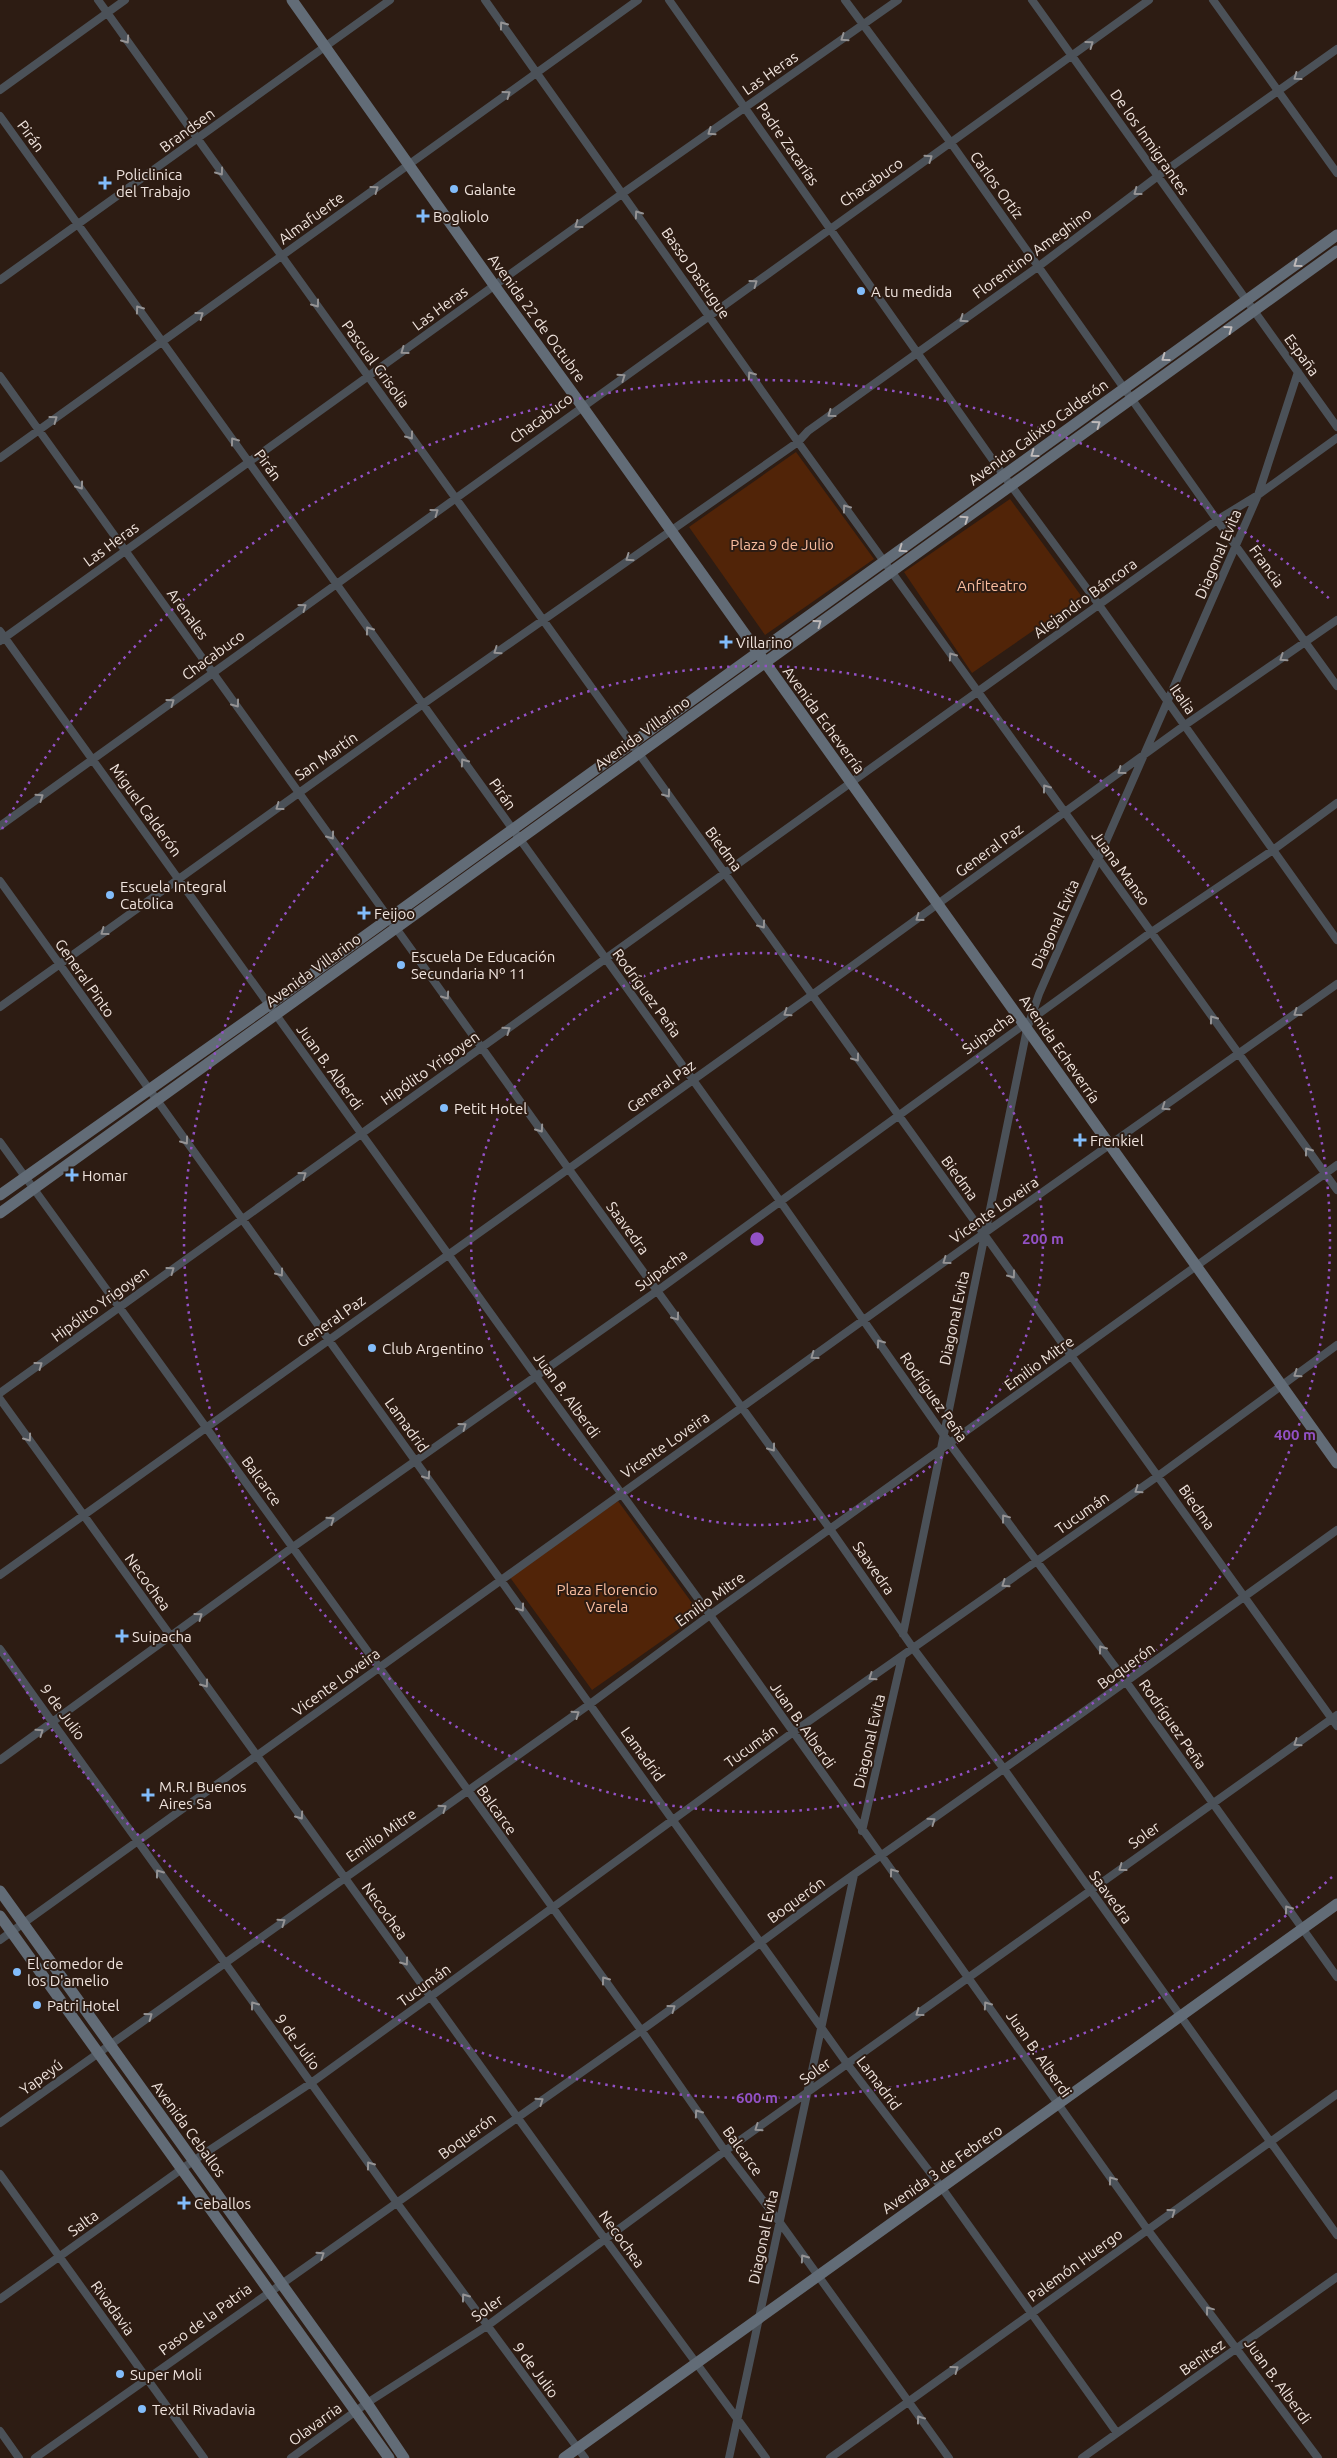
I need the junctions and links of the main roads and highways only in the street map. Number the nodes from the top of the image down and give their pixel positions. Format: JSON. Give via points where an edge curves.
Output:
{"nodes":[{"id":1,"x":292,"y":0,"type":"edge"},
{"id":2,"x":1337,"y":235,"type":"edge"},
{"id":3,"x":1337,"y":251,"type":"edge"},
{"id":4,"x":1008,"y":481,"type":"junction"},
{"id":5,"x":761,"y":658,"type":"junction"},
{"id":6,"x":272,"y":1010,"type":"junction"},
{"id":7,"x":0,"y":1195,"type":"edge"},
{"id":8,"x":0,"y":1213,"type":"edge"},
{"id":9,"x":1337,"y":1463,"type":"edge"},
{"id":10,"x":0,"y":1891,"type":"edge"},
{"id":11,"x":1337,"y":1904,"type":"edge"},
{"id":12,"x":0,"y":1916,"type":"edge"},
{"id":13,"x":390,"y":2458,"type":"edge"},
{"id":14,"x":404,"y":2458,"type":"edge"},
{"id":15,"x":564,"y":2458,"type":"edge"}],
"edges":[{"from":1,"to":5,"type":"main road","name":"Avenida 22 de Octubre"},
{"from":2,"to":4,"type":"main road","name":"Avenida Calixto Calderón","one_way":true,"via":[[1124,388]]},
{"from":4,"to":3,"type":"main road","name":"Avenida Calixto Calderón","one_way":true,"via":[[1132,399]]},
{"from":4,"to":5,"type":"main road","name":"Avenida Calixto Calderón"},
{"from":5,"to":6,"type":"main road","name":"Avenida Villarino","via":[[631,744],[390,917]]},
{"from":5,"to":6,"type":"main road","name":"Avenida Villarino","via":[[520,841],[398,928]]},
{"from":5,"to":9,"type":"main road","name":"Avenida Echeverría","via":[[1027,1024]]},
{"from":6,"to":7,"type":"main road","name":"Avenida Villarino","via":[[148,1090]]},
{"from":6,"to":8,"type":"main road","name":"Avenida Villarino","via":[[157,1102]]},
{"from":10,"to":14,"type":"main road","name":"Avenida Ceballos"},
{"from":11,"to":15,"type":"main road","name":"Avenida 3 de Febrero"},
{"from":12,"to":13,"type":"main road","name":"Avenida Ceballos"}]}
